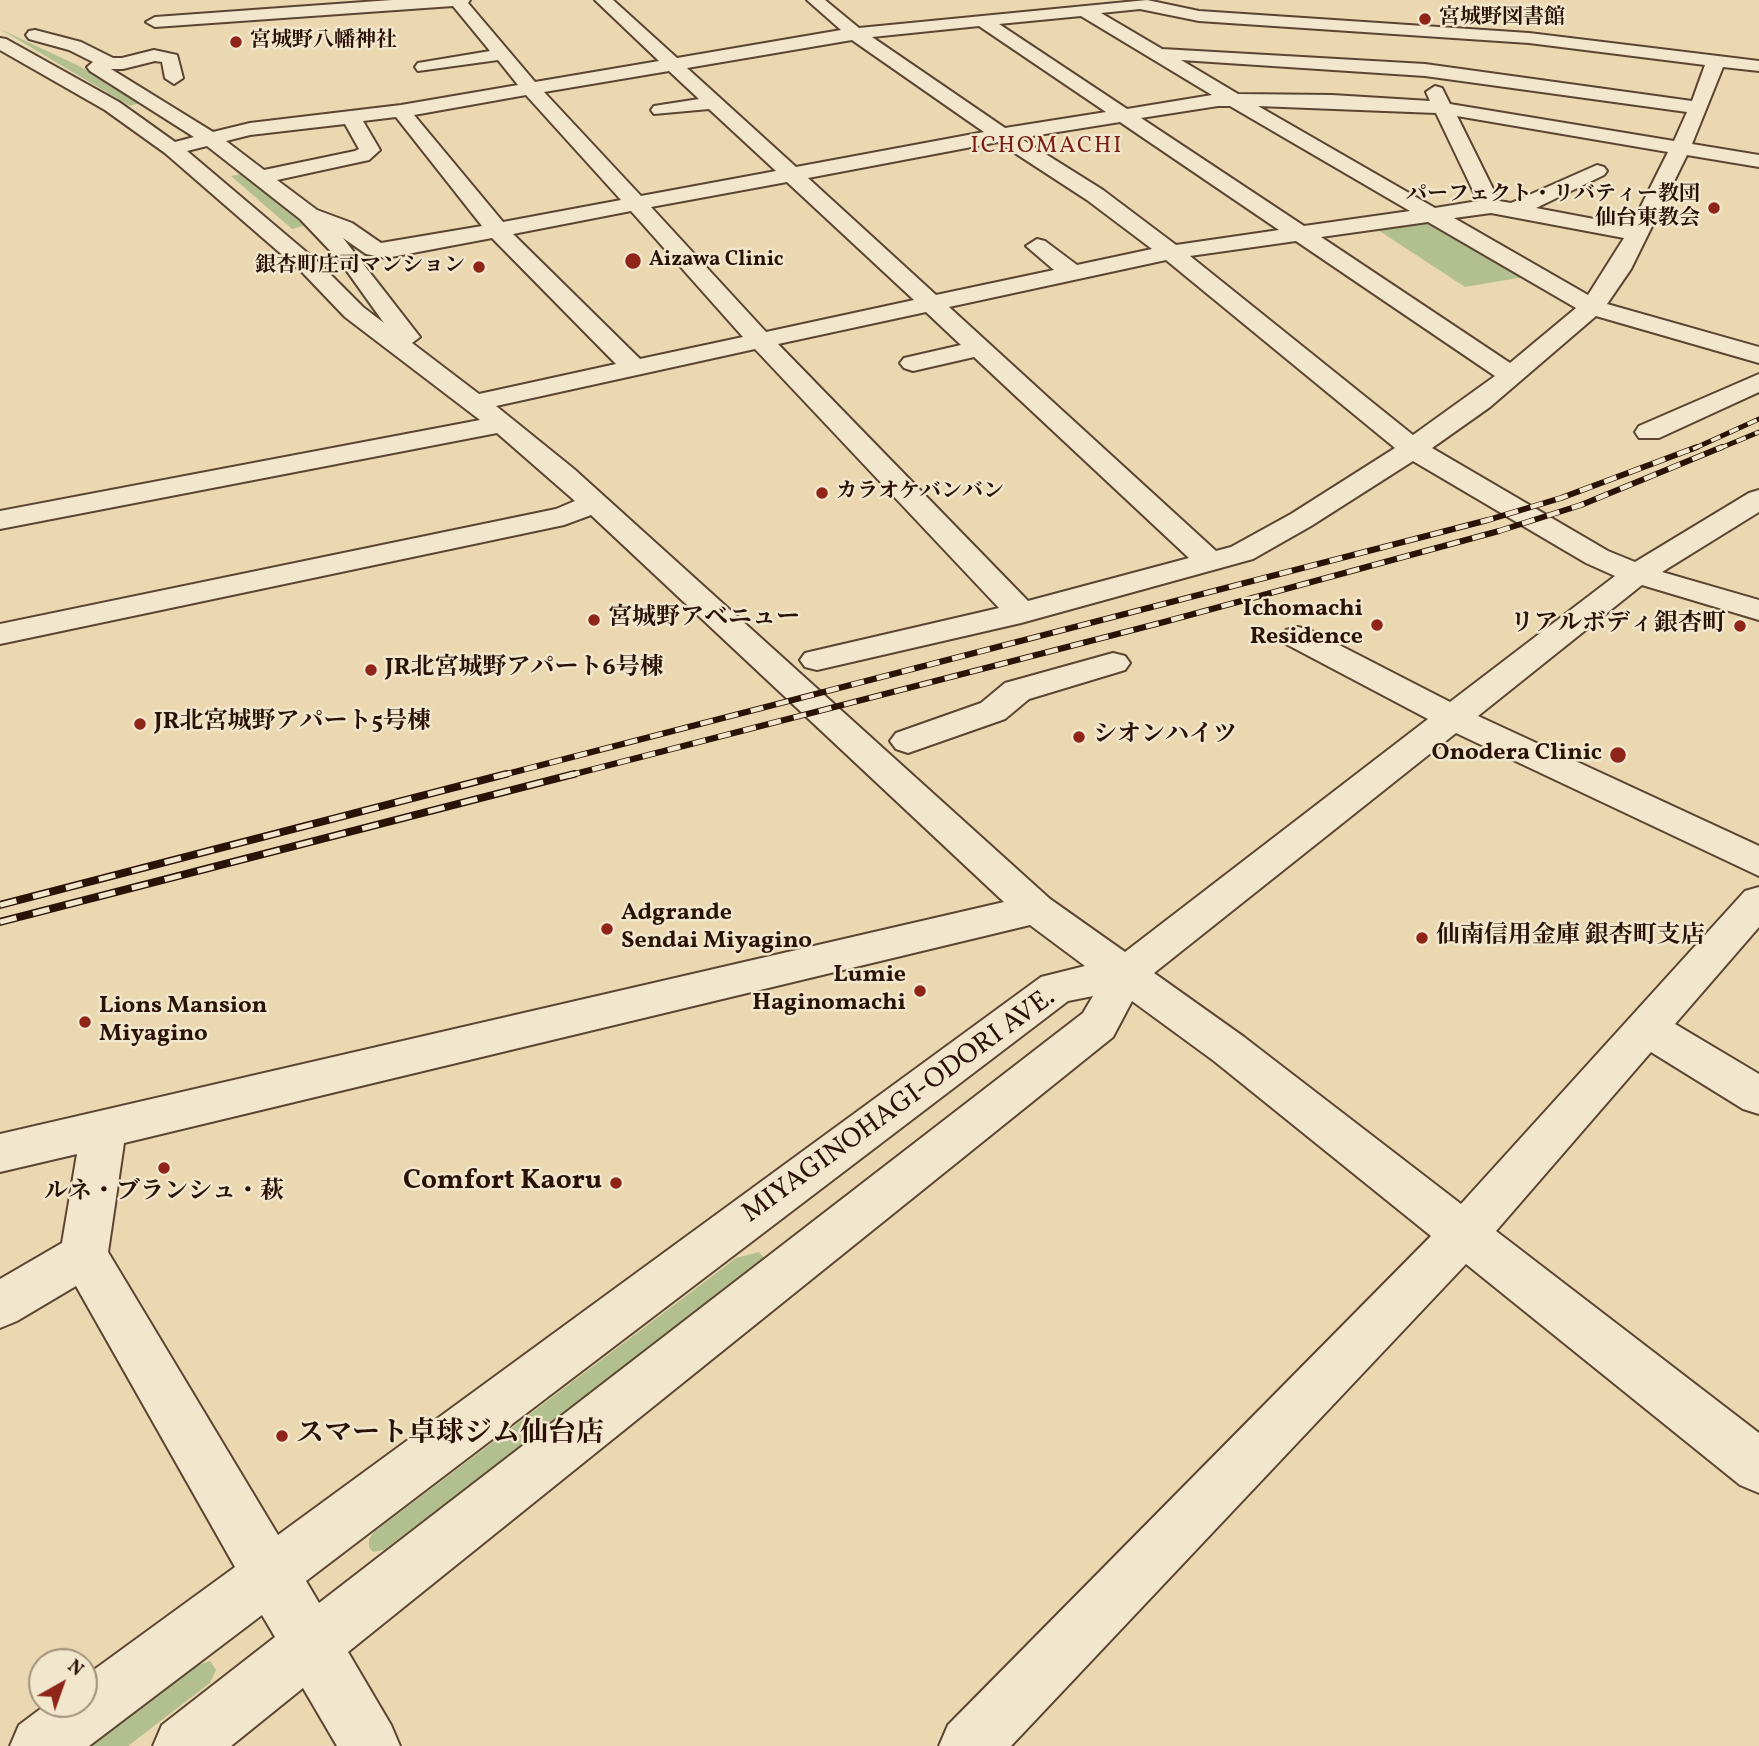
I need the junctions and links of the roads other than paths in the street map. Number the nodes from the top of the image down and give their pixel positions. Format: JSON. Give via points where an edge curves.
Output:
{"nodes":[{"id":1,"x":154,"y":0,"type":"edge"},
{"id":2,"x":459,"y":0,"type":"edge"},
{"id":3,"x":603,"y":0,"type":"edge"},
{"id":4,"x":815,"y":0,"type":"edge"},
{"id":5,"x":1135,"y":2,"type":"edge"},
{"id":6,"x":339,"y":4,"type":"edge"},
{"id":7,"x":1087,"y":12,"type":"junction"},
{"id":8,"x":0,"y":20,"type":"edge"},
{"id":9,"x":983,"y":21,"type":"junction"},
{"id":10,"x":155,"y":22,"type":"junction"},
{"id":11,"x":1406,"y":32,"type":"junction"},
{"id":12,"x":854,"y":33,"type":"junction"},
{"id":13,"x":36,"y":35,"type":"junction"},
{"id":14,"x":0,"y":43,"type":"edge"},
{"id":15,"x":1158,"y":53,"type":"junction"},
{"id":16,"x":503,"y":54,"type":"junction"},
{"id":17,"x":26,"y":55,"type":"junction"},
{"id":18,"x":154,"y":55,"type":"junction"},
{"id":19,"x":1716,"y":61,"type":"junction"},
{"id":20,"x":0,"y":62,"type":"edge"},
{"id":21,"x":675,"y":64,"type":"junction"},
{"id":22,"x":424,"y":66,"type":"dead end"},
{"id":23,"x":1759,"y":66,"type":"edge"},
{"id":24,"x":1425,"y":70,"type":"junction"},
{"id":25,"x":174,"y":78,"type":"dead end"},
{"id":26,"x":531,"y":89,"type":"junction"},
{"id":27,"x":384,"y":91,"type":"dead end"},
{"id":28,"x":1231,"y":99,"type":"junction"},
{"id":29,"x":154,"y":101,"type":"junction"},
{"id":30,"x":715,"y":102,"type":"junction"},
{"id":31,"x":1442,"y":108,"type":"junction"},
{"id":32,"x":1699,"y":108,"type":"junction"},
{"id":33,"x":662,"y":110,"type":"dead end"},
{"id":34,"x":400,"y":111,"type":"junction"},
{"id":35,"x":1119,"y":114,"type":"junction"},
{"id":36,"x":351,"y":117,"type":"junction"},
{"id":37,"x":1001,"y":135,"type":"junction"},
{"id":38,"x":210,"y":139,"type":"junction"},
{"id":39,"x":172,"y":149,"type":"junction"},
{"id":40,"x":1681,"y":149,"type":"junction"},
{"id":41,"x":1759,"y":161,"type":"edge"},
{"id":42,"x":1597,"y":171,"type":"dead end"},
{"id":43,"x":789,"y":175,"type":"junction"},
{"id":44,"x":260,"y":177,"type":"junction"},
{"id":45,"x":635,"y":204,"type":"junction"},
{"id":46,"x":1491,"y":206,"type":"junction"},
{"id":47,"x":1515,"y":211,"type":"junction"},
{"id":48,"x":309,"y":215,"type":"junction"},
{"id":49,"x":1430,"y":215,"type":"junction"},
{"id":50,"x":498,"y":231,"type":"junction"},
{"id":51,"x":1637,"y":233,"type":"junction"},
{"id":52,"x":1300,"y":235,"type":"junction"},
{"id":53,"x":1037,"y":246,"type":"dead end"},
{"id":54,"x":1171,"y":252,"type":"junction"},
{"id":55,"x":1073,"y":273,"type":"junction"},
{"id":56,"x":931,"y":303,"type":"junction"},
{"id":57,"x":1592,"y":307,"type":"junction"},
{"id":58,"x":760,"y":340,"type":"junction"},
{"id":59,"x":980,"y":348,"type":"junction"},
{"id":60,"x":1757,"y":356,"type":"edge"},
{"id":61,"x":913,"y":363,"type":"dead end"},
{"id":62,"x":633,"y":367,"type":"junction"},
{"id":63,"x":434,"y":374,"type":"junction"},
{"id":64,"x":1512,"y":376,"type":"junction"},
{"id":65,"x":1759,"y":382,"type":"edge"},
{"id":66,"x":474,"y":403,"type":"junction"},
{"id":67,"x":502,"y":424,"type":"junction"},
{"id":68,"x":1649,"y":432,"type":"dead end"},
{"id":69,"x":1412,"y":448,"type":"junction"},
{"id":70,"x":1759,"y":499,"type":"edge"},
{"id":71,"x":596,"y":503,"type":"junction"},
{"id":72,"x":0,"y":520,"type":"edge"},
{"id":73,"x":1212,"y":563,"type":"junction"},
{"id":74,"x":1637,"y":574,"type":"junction"},
{"id":75,"x":1759,"y":610,"type":"edge"},
{"id":76,"x":1021,"y":613,"type":"junction"},
{"id":77,"x":0,"y":634,"type":"edge"},
{"id":78,"x":1298,"y":637,"type":"dead end"},
{"id":79,"x":817,"y":660,"type":"dead end"},
{"id":80,"x":1113,"y":663,"type":"dead end"},
{"id":81,"x":1454,"y":718,"type":"junction"},
{"id":82,"x":908,"y":741,"type":"dead end"},
{"id":83,"x":1759,"y":862,"type":"edge"},
{"id":84,"x":1759,"y":901,"type":"edge"},
{"id":85,"x":1036,"y":909,"type":"junction"},
{"id":86,"x":1126,"y":973,"type":"junction"},
{"id":87,"x":1646,"y":1028,"type":"junction"},
{"id":88,"x":1759,"y":1096,"type":"edge"},
{"id":89,"x":103,"y":1130,"type":"junction"},
{"id":90,"x":0,"y":1153,"type":"edge"},
{"id":91,"x":1463,"y":1235,"type":"junction"},
{"id":92,"x":84,"y":1255,"type":"junction"},
{"id":93,"x":0,"y":1305,"type":"edge"},
{"id":94,"x":1751,"y":1449,"type":"edge"},
{"id":95,"x":270,"y":1574,"type":"junction"},
{"id":96,"x":312,"y":1646,"type":"junction"},
{"id":97,"x":40,"y":1746,"type":"edge"},
{"id":98,"x":183,"y":1746,"type":"edge"},
{"id":99,"x":370,"y":1746,"type":"edge"},
{"id":100,"x":969,"y":1746,"type":"edge"}],
"edges":[{"from":1,"to":10,"type":"street"},
{"from":2,"to":6,"type":"street"},
{"from":2,"to":16,"type":"street"},
{"from":3,"to":21,"type":"street"},
{"from":4,"to":12,"type":"street"},
{"from":5,"to":7,"type":"street"},
{"from":5,"to":11,"type":"street","via":[[1199,16]]},
{"from":6,"to":10,"type":"street","via":[[262,8]]},
{"from":7,"to":9,"type":"street"},
{"from":7,"to":15,"type":"street"},
{"from":8,"to":13,"type":"street"},
{"from":9,"to":12,"type":"street"},
{"from":9,"to":35,"type":"street"},
{"from":10,"to":18,"type":"street"},
{"from":11,"to":19,"type":"street","via":[[1529,38]]},
{"from":11,"to":24,"type":"street"},
{"from":12,"to":21,"type":"street"},
{"from":12,"to":37,"type":"street"},
{"from":13,"to":18,"type":"street","via":[[75,46],[109,64]]},
{"from":13,"to":29,"type":"street"},
{"from":14,"to":17,"type":"street"},
{"from":15,"to":24,"type":"street"},
{"from":15,"to":28,"type":"street"},
{"from":16,"to":22,"type":"street"},
{"from":16,"to":26,"type":"street"},
{"from":17,"to":20,"type":"street"},
{"from":17,"to":39,"type":"street","via":[[112,106]]},
{"from":18,"to":25,"type":"street","via":[[171,60]]},
{"from":18,"to":29,"type":"street","via":[[125,71],[149,86]]},
{"from":19,"to":23,"type":"street"},
{"from":19,"to":32,"type":"street"},
{"from":21,"to":26,"type":"street"},
{"from":21,"to":30,"type":"street"},
{"from":24,"to":31,"type":"street"},
{"from":24,"to":32,"type":"street"},
{"from":26,"to":34,"type":"street"},
{"from":26,"to":45,"type":"street"},
{"from":27,"to":34,"type":"street"},
{"from":28,"to":31,"type":"street"},
{"from":28,"to":35,"type":"street"},
{"from":28,"to":49,"type":"street"},
{"from":29,"to":38,"type":"street"},
{"from":30,"to":33,"type":"street"},
{"from":30,"to":43,"type":"street"},
{"from":31,"to":40,"type":"street"},
{"from":31,"to":46,"type":"street"},
{"from":32,"to":40,"type":"street"},
{"from":34,"to":36,"type":"street"},
{"from":34,"to":50,"type":"street"},
{"from":35,"to":37,"type":"street"},
{"from":35,"to":52,"type":"street"},
{"from":36,"to":38,"type":"street","via":[[250,129]]},
{"from":36,"to":44,"type":"street","via":[[370,150],[362,156]]},
{"from":37,"to":43,"type":"street"},
{"from":37,"to":54,"type":"street","via":[[1095,195]]},
{"from":38,"to":39,"type":"street"},
{"from":38,"to":44,"type":"street"},
{"from":39,"to":63,"type":"street","via":[[310,267],[354,312]]},
{"from":40,"to":41,"type":"street"},
{"from":40,"to":51,"type":"street"},
{"from":42,"to":47,"type":"street"},
{"from":43,"to":45,"type":"street"},
{"from":43,"to":56,"type":"street"},
{"from":44,"to":48,"type":"street"},
{"from":45,"to":50,"type":"street"},
{"from":45,"to":58,"type":"street"},
{"from":46,"to":47,"type":"street"},
{"from":46,"to":49,"type":"street"},
{"from":47,"to":51,"type":"street"},
{"from":48,"to":50,"type":"street","via":[[386,251]]},
{"from":48,"to":63,"type":"street","via":[[346,255]]},
{"from":49,"to":52,"type":"street"},
{"from":49,"to":57,"type":"street"},
{"from":50,"to":62,"type":"street"},
{"from":51,"to":57,"type":"street"},
{"from":52,"to":54,"type":"street"},
{"from":52,"to":64,"type":"street"},
{"from":53,"to":55,"type":"street"},
{"from":54,"to":55,"type":"street"},
{"from":54,"to":69,"type":"street"},
{"from":55,"to":56,"type":"street"},
{"from":56,"to":58,"type":"street"},
{"from":56,"to":59,"type":"street"},
{"from":57,"to":60,"type":"street"},
{"from":57,"to":64,"type":"street"},
{"from":58,"to":62,"type":"street"},
{"from":58,"to":76,"type":"street"},
{"from":59,"to":61,"type":"street"},
{"from":59,"to":73,"type":"street"},
{"from":62,"to":66,"type":"street"},
{"from":63,"to":66,"type":"street"},
{"from":64,"to":69,"type":"street"},
{"from":65,"to":68,"type":"street"},
{"from":66,"to":67,"type":"street"},
{"from":67,"to":71,"type":"street"},
{"from":67,"to":72,"type":"street"},
{"from":69,"to":73,"type":"street","via":[[1301,520],[1242,553]]},
{"from":69,"to":74,"type":"street","via":[[1597,557]]},
{"from":70,"to":74,"type":"street"},
{"from":71,"to":77,"type":"street","via":[[564,516]]},
{"from":71,"to":85,"type":"street"},
{"from":73,"to":76,"type":"street"},
{"from":74,"to":75,"type":"street"},
{"from":74,"to":81,"type":"street"},
{"from":76,"to":79,"type":"street"},
{"from":78,"to":81,"type":"street"},
{"from":80,"to":82,"type":"street","via":[[1017,691],[993,711]]},
{"from":81,"to":83,"type":"street"},
{"from":81,"to":86,"type":"street"},
{"from":84,"to":87,"type":"street"},
{"from":85,"to":86,"type":"street"},
{"from":85,"to":89,"type":"street"},
{"from":86,"to":91,"type":"street"},
{"from":86,"to":95,"type":"street","name":"MIYAGINOHAGI-ODORI AVE.","via":[[1056,988]]},
{"from":86,"to":96,"type":"street","name":"MIYAGINOHAGI-ODORI AVE.","via":[[1098,1025]]},
{"from":87,"to":88,"type":"street"},
{"from":87,"to":91,"type":"street"},
{"from":89,"to":90,"type":"street"},
{"from":89,"to":92,"type":"street"},
{"from":91,"to":94,"type":"street"},
{"from":91,"to":100,"type":"street"},
{"from":92,"to":93,"type":"street"},
{"from":92,"to":95,"type":"street"},
{"from":95,"to":96,"type":"street"},
{"from":95,"to":97,"type":"street","name":"MIYAGINOHAGI-ODORI AVE."},
{"from":96,"to":98,"type":"street","name":"MIYAGINOHAGI-ODORI AVE."},
{"from":96,"to":99,"type":"street"}]}
